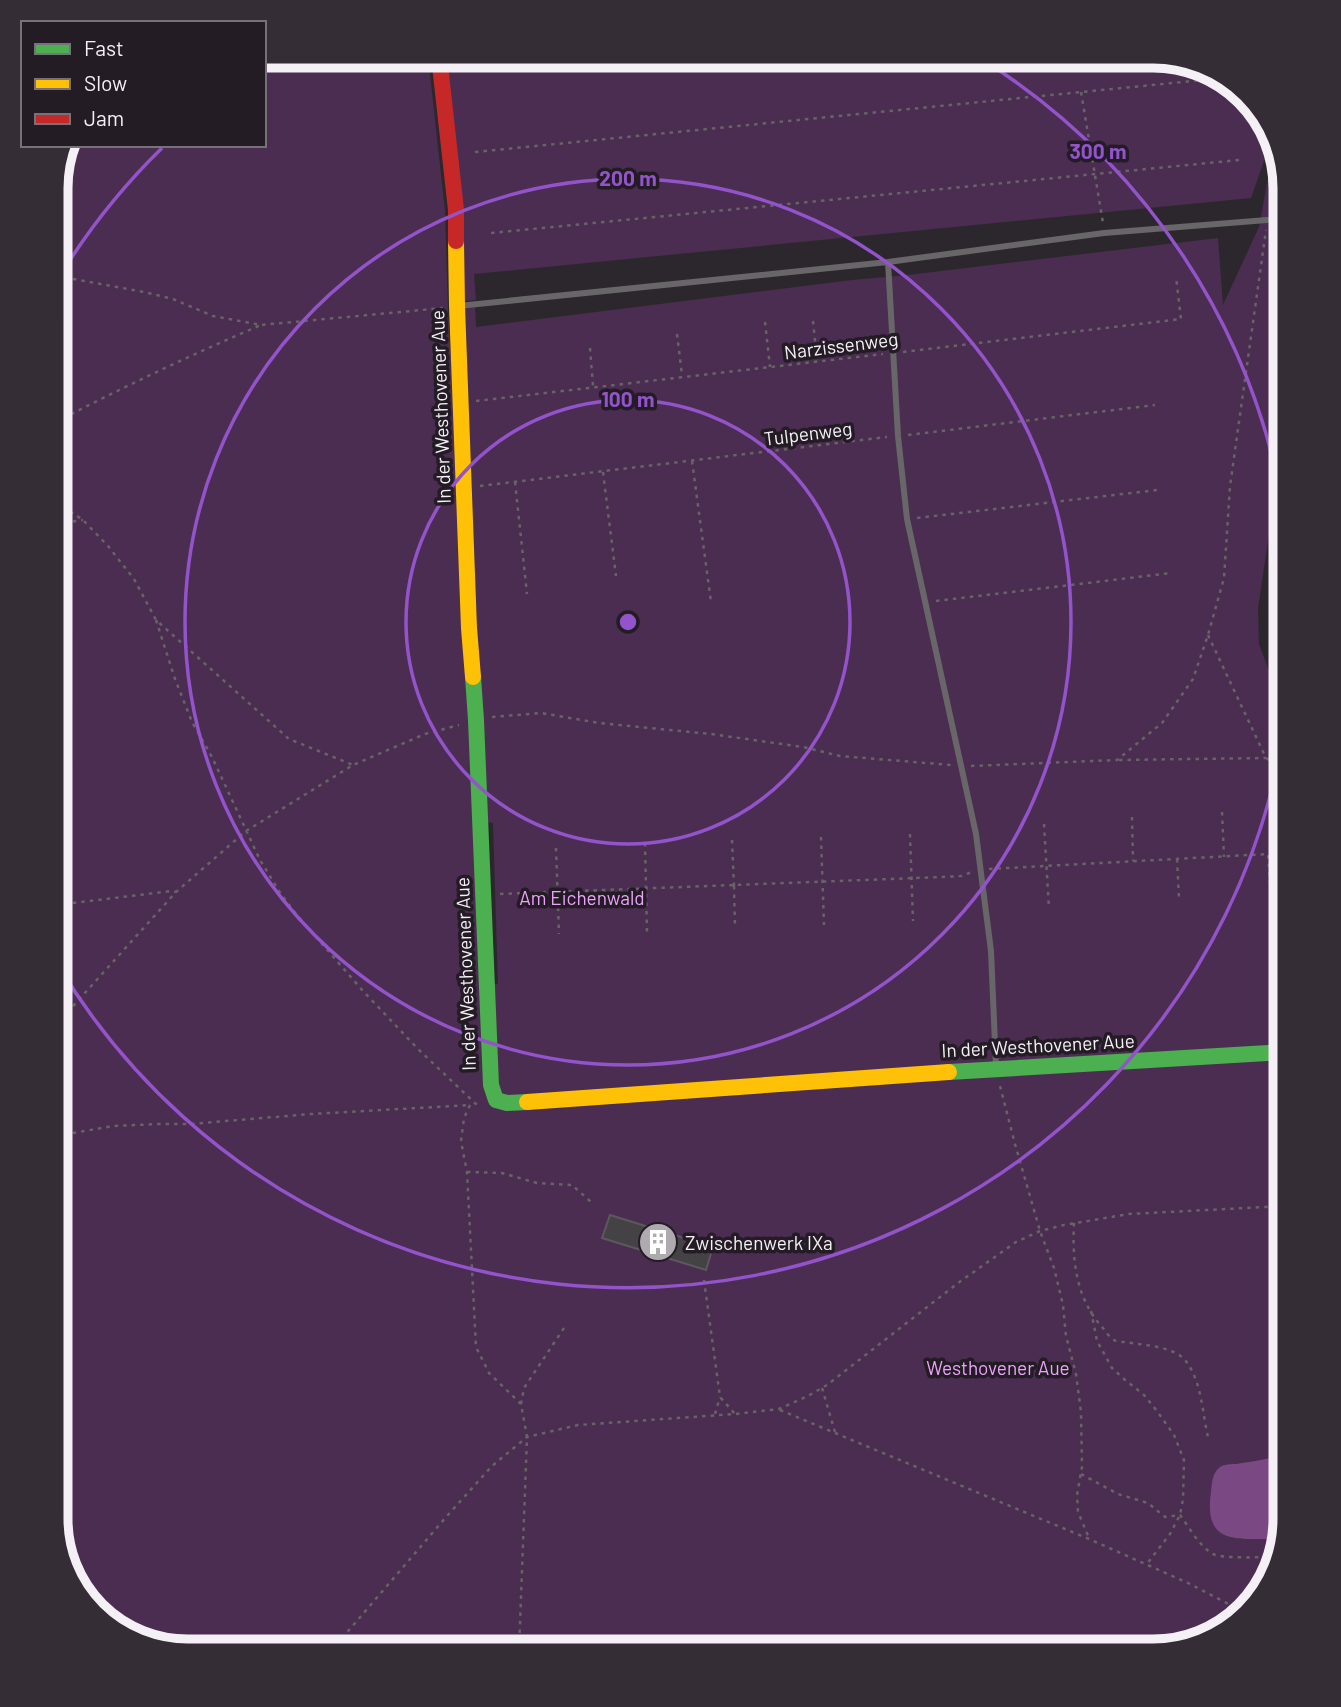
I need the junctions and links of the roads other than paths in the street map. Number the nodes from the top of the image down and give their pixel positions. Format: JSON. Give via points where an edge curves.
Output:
{"nodes":[{"id":1,"x":440,"y":68,"type":"edge"},
{"id":2,"x":1267,"y":220,"type":"road end"},
{"id":3,"x":888,"y":262,"type":"junction"},
{"id":4,"x":457,"y":306,"type":"junction"},
{"id":5,"x":1273,"y":1053,"type":"edge"},
{"id":6,"x":996,"y":1069,"type":"junction"}],
"edges":[{"from":1,"to":4,"type":"street","name":"In der Westhovener Aue","via":[[456,210]]},
{"from":2,"to":3,"type":"lane","via":[[1104,233]]},
{"from":3,"to":4,"type":"lane"},
{"from":3,"to":6,"type":"lane","via":[[907,519],[982,869]]},
{"from":4,"to":6,"type":"street","name":"In der Westhovener Aue","via":[[491,1085],[496,1100],[508,1103]]},
{"from":5,"to":6,"type":"street","name":"In der Westhovener Aue"}]}
